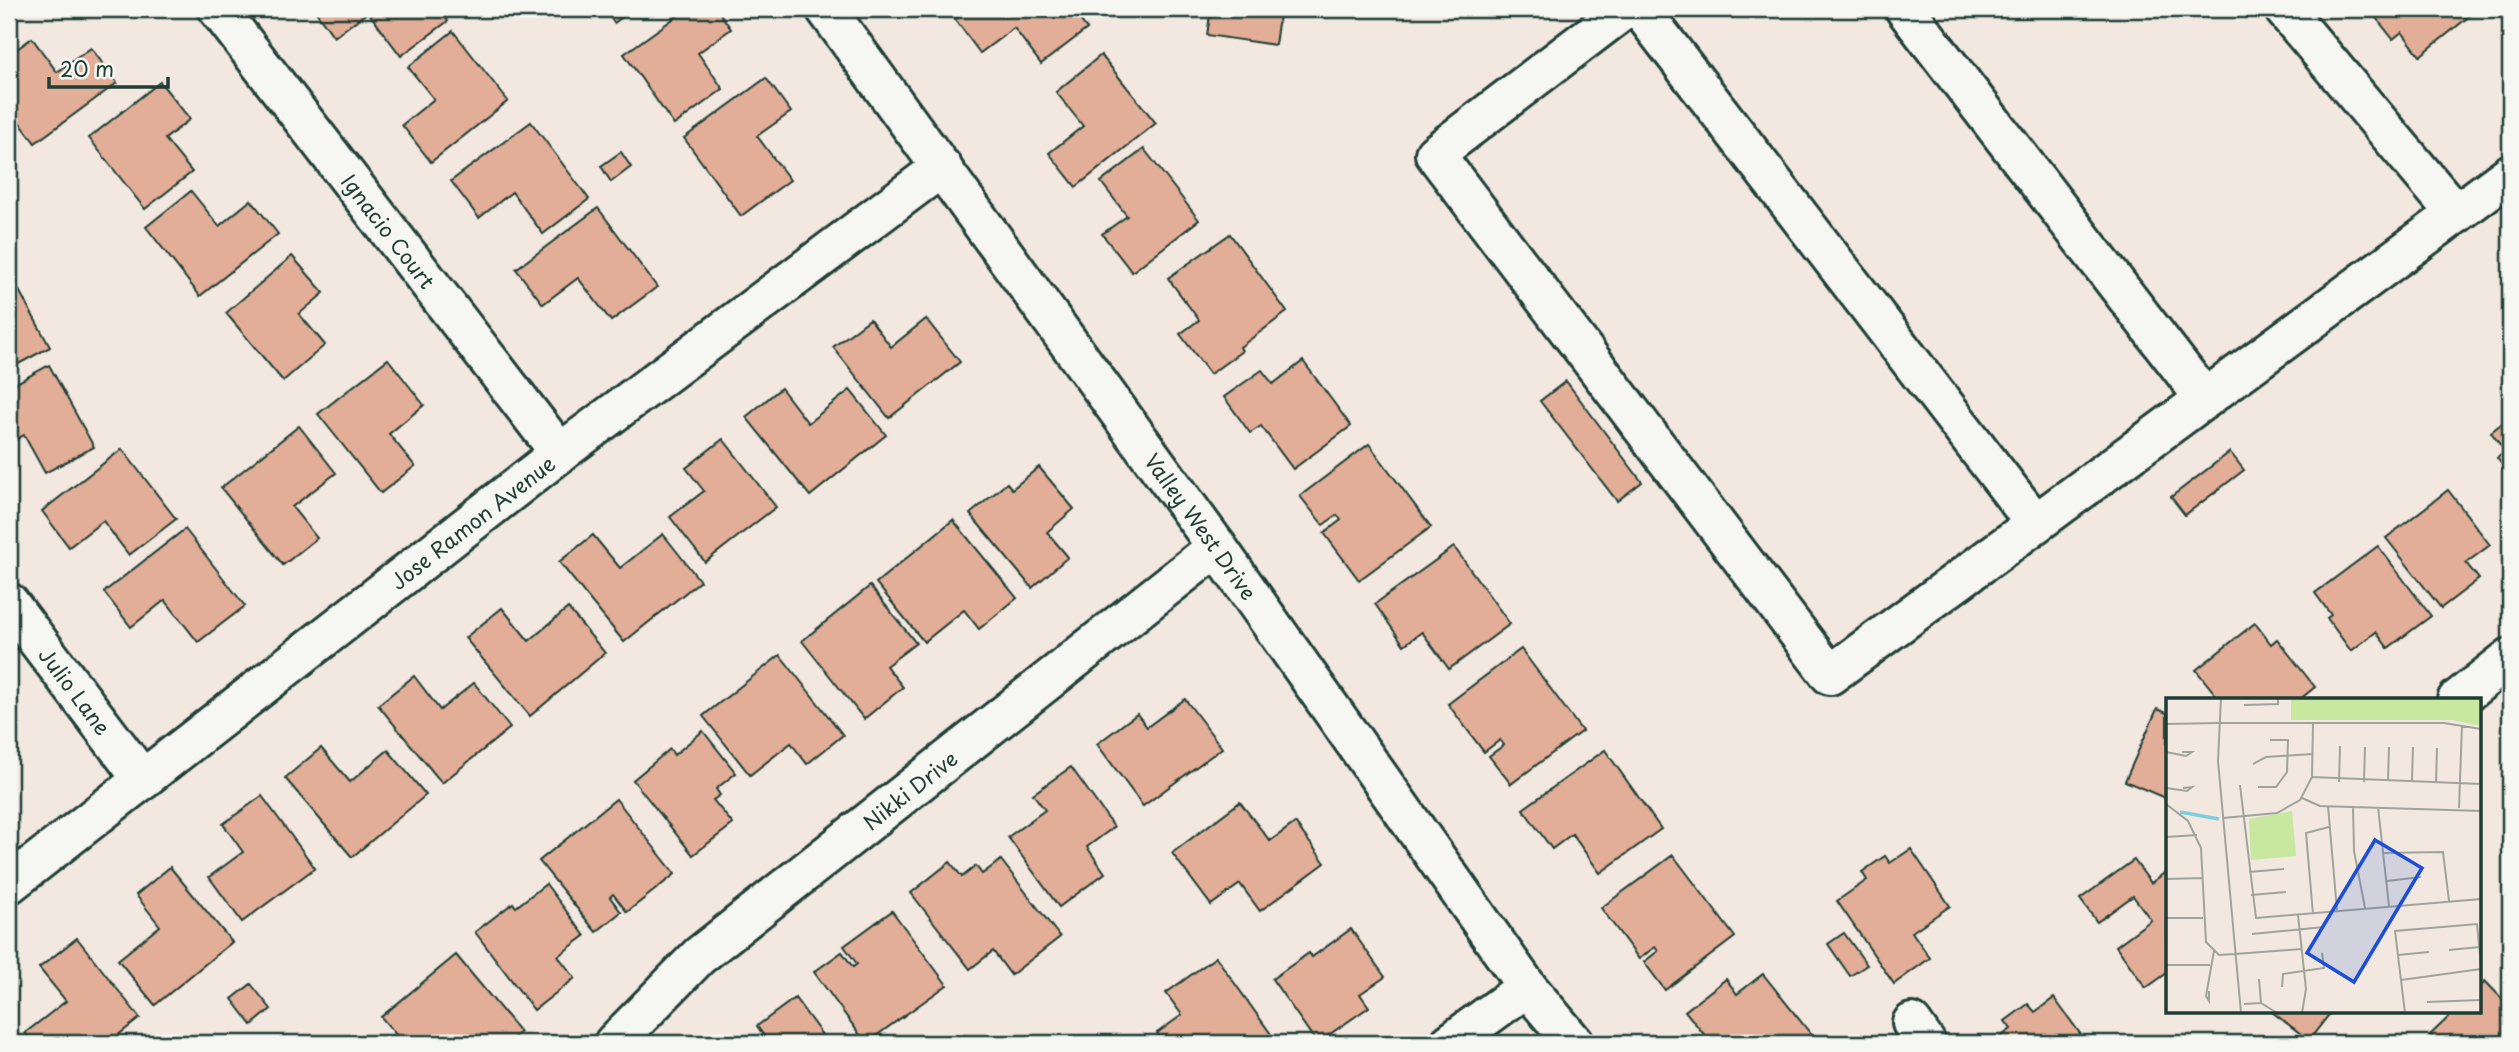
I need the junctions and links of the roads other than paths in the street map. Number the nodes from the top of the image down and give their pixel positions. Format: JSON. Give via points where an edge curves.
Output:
{"nodes":[{"id":1,"x":218,"y":9,"type":"edge"},
{"id":2,"x":826,"y":9,"type":"edge"},
{"id":3,"x":1625,"y":9,"type":"edge"},
{"id":4,"x":1640,"y":9,"type":"edge"},
{"id":5,"x":1905,"y":9,"type":"edge"},
{"id":6,"x":2284,"y":9,"type":"edge"},
{"id":7,"x":942,"y":167,"type":"junction"},
{"id":8,"x":2510,"y":174,"type":"edge"},
{"id":9,"x":2456,"y":214,"type":"junction"},
{"id":10,"x":2205,"y":399,"type":"junction"},
{"id":11,"x":560,"y":453,"type":"junction"},
{"id":12,"x":2035,"y":523,"type":"junction"},
{"id":13,"x":1217,"y":547,"type":"junction"},
{"id":14,"x":9,"y":603,"type":"edge"},
{"id":15,"x":2510,"y":658,"type":"edge"},
{"id":16,"x":2460,"y":698,"type":"edge"},
{"id":17,"x":143,"y":780,"type":"junction"},
{"id":18,"x":9,"y":884,"type":"edge"},
{"id":19,"x":1527,"y":987,"type":"junction"},
{"id":20,"x":614,"y":1043,"type":"edge"},
{"id":21,"x":1450,"y":1043,"type":"edge"},
{"id":22,"x":1574,"y":1043,"type":"edge"}],
"edges":[{"from":1,"to":11,"type":"street","name":"Ignacio Court"},
{"from":2,"to":7,"type":"street","name":"Valley West Drive"},
{"from":3,"to":12,"type":"street","via":[[1436,154],[1830,675]]},
{"from":4,"to":12,"type":"street"},
{"from":5,"to":10,"type":"street"},
{"from":6,"to":9,"type":"street"},
{"from":7,"to":11,"type":"street","name":"Jose Ramon Avenue"},
{"from":7,"to":13,"type":"street","name":"Valley West Drive"},
{"from":8,"to":9,"type":"street"},
{"from":9,"to":10,"type":"street"},
{"from":10,"to":12,"type":"street"},
{"from":11,"to":17,"type":"street","name":"Jose Ramon Avenue"},
{"from":13,"to":19,"type":"street","name":"Valley West Drive"},
{"from":13,"to":20,"type":"street","name":"Nikki Drive","via":[[699,956]]},
{"from":14,"to":17,"type":"street","name":"Julio Lane"},
{"from":15,"to":16,"type":"street"},
{"from":17,"to":18,"type":"street","name":"Jose Ramon Avenue"},
{"from":19,"to":21,"type":"street"},
{"from":19,"to":22,"type":"street","name":"Valley West Drive"}]}
